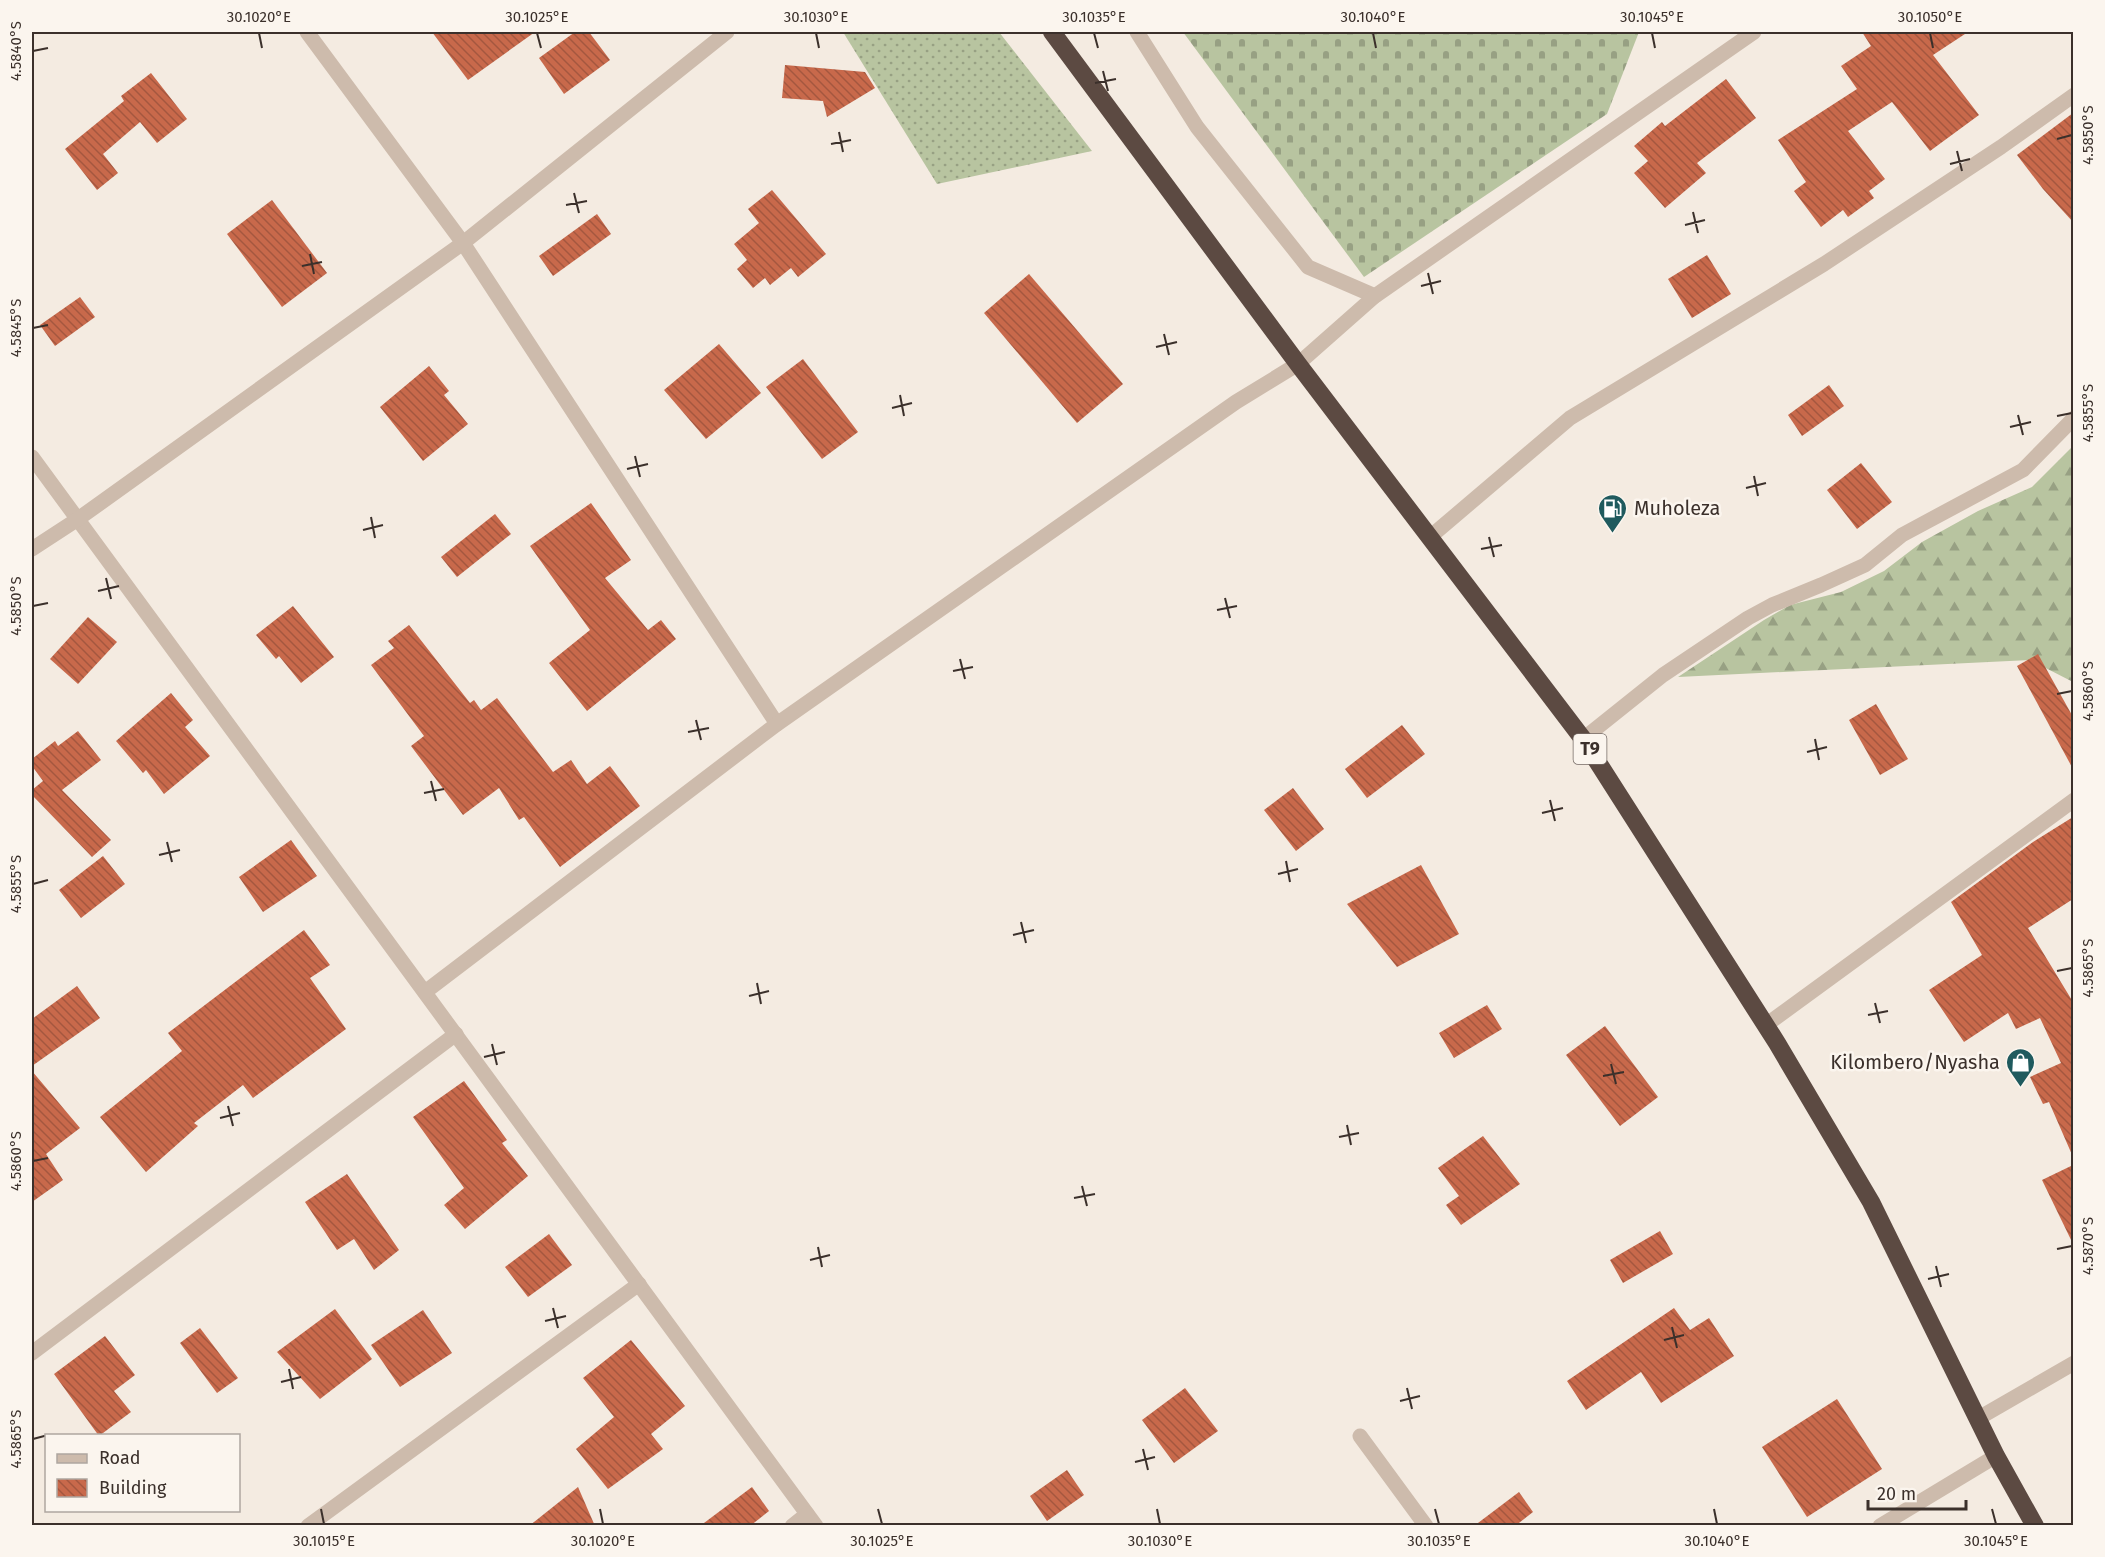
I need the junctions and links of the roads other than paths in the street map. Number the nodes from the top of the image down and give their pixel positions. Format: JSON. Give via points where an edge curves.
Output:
{"nodes":[{"id":1,"x":307,"y":32,"type":"edge"},
{"id":2,"x":727,"y":32,"type":"edge"},
{"id":3,"x":1052,"y":32,"type":"edge"},
{"id":4,"x":1137,"y":32,"type":"edge"},
{"id":5,"x":1754,"y":32,"type":"edge"},
{"id":6,"x":2073,"y":95,"type":"edge"},
{"id":7,"x":463,"y":243,"type":"junction"},
{"id":8,"x":1375,"y":296,"type":"junction"},
{"id":9,"x":1298,"y":364,"type":"junction"},
{"id":10,"x":2073,"y":418,"type":"edge"},
{"id":11,"x":32,"y":457,"type":"edge"},
{"id":12,"x":78,"y":519,"type":"junction"},
{"id":13,"x":1430,"y":537,"type":"junction"},
{"id":14,"x":32,"y":549,"type":"edge"},
{"id":15,"x":777,"y":724,"type":"junction"},
{"id":16,"x":1583,"y":740,"type":"junction"},
{"id":17,"x":2073,"y":800,"type":"edge"},
{"id":18,"x":425,"y":992,"type":"junction"},
{"id":19,"x":1766,"y":1025,"type":"junction"},
{"id":20,"x":456,"y":1034,"type":"junction"},
{"id":21,"x":639,"y":1284,"type":"junction"},
{"id":22,"x":32,"y":1353,"type":"edge"},
{"id":23,"x":2073,"y":1363,"type":"edge"},
{"id":24,"x":1977,"y":1419,"type":"junction"},
{"id":25,"x":1360,"y":1436,"type":"dead end"},
{"id":26,"x":1996,"y":1456,"type":"junction"},
{"id":27,"x":812,"y":1520,"type":"edge"},
{"id":28,"x":309,"y":1526,"type":"edge"},
{"id":29,"x":792,"y":1526,"type":"edge"},
{"id":30,"x":1426,"y":1526,"type":"edge"},
{"id":31,"x":1880,"y":1526,"type":"edge"},
{"id":32,"x":2035,"y":1526,"type":"edge"}],
"edges":[{"from":1,"to":7,"type":"street"},
{"from":2,"to":7,"type":"street"},
{"from":3,"to":9,"type":"highway","number":"T9"},
{"from":4,"to":8,"type":"street","via":[[1197,127],[1308,267]]},
{"from":5,"to":8,"type":"street"},
{"from":6,"to":13,"type":"street","via":[[1824,264],[1569,418]]},
{"from":7,"to":12,"type":"street"},
{"from":7,"to":15,"type":"street"},
{"from":8,"to":9,"type":"street"},
{"from":9,"to":13,"type":"highway","number":"T9"},
{"from":9,"to":15,"type":"street","via":[[1236,402]]},
{"from":10,"to":16,"type":"street","via":[[2023,470],[1902,535],[1864,565],[1748,618],[1663,675]]},
{"from":11,"to":12,"type":"street"},
{"from":12,"to":14,"type":"street"},
{"from":12,"to":18,"type":"street"},
{"from":13,"to":16,"type":"highway","number":"T9"},
{"from":15,"to":18,"type":"street"},
{"from":16,"to":19,"type":"highway","number":"T9"},
{"from":17,"to":19,"type":"street"},
{"from":18,"to":20,"type":"street"},
{"from":19,"to":24,"type":"highway","number":"T9","via":[[1871,1202]]},
{"from":20,"to":21,"type":"street"},
{"from":20,"to":22,"type":"street"},
{"from":21,"to":27,"type":"street"},
{"from":21,"to":28,"type":"street"},
{"from":23,"to":24,"type":"street"},
{"from":24,"to":26,"type":"highway","number":"T9"},
{"from":25,"to":30,"type":"street"},
{"from":26,"to":31,"type":"street"},
{"from":26,"to":32,"type":"highway","number":"T9"},
{"from":27,"to":29,"type":"street"}]}
